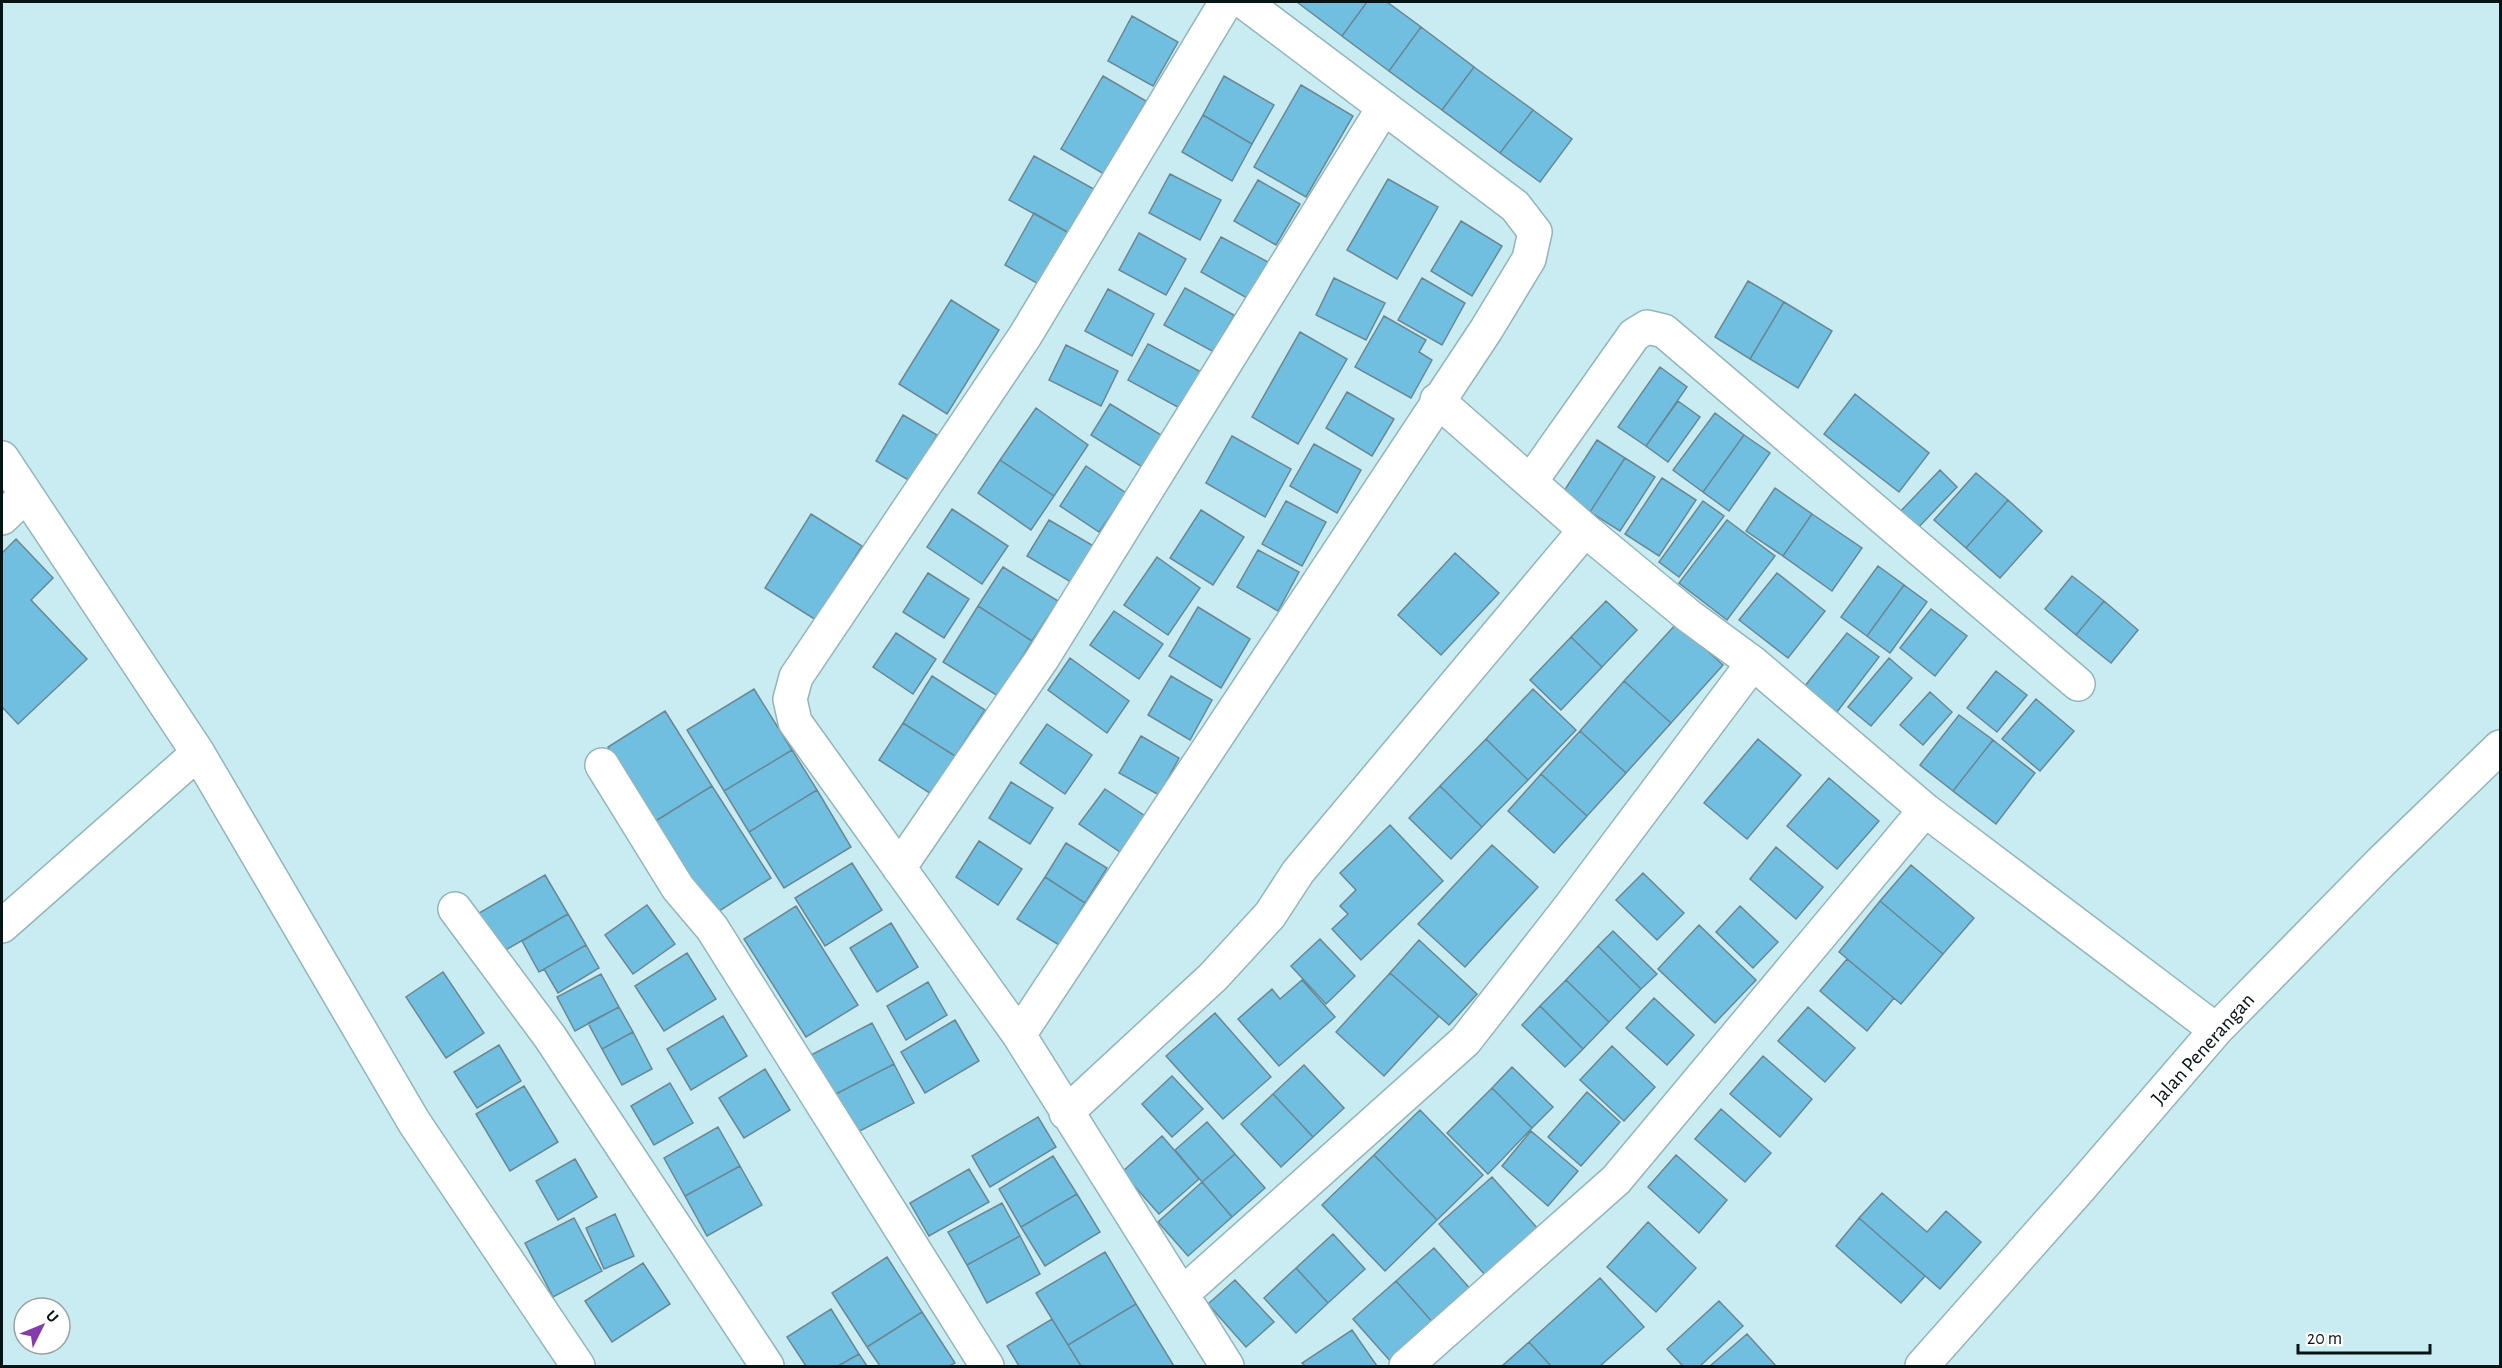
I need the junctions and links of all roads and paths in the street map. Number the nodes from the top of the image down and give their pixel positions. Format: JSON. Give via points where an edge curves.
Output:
{"nodes":[{"id":1,"x":1226,"y":2,"type":"edge"},
{"id":2,"x":1244,"y":2,"type":"edge"},
{"id":3,"x":1384,"y":107,"type":"junction"},
{"id":4,"x":1437,"y":400,"type":"junction"},
{"id":5,"x":2,"y":458,"type":"edge"},
{"id":6,"x":1531,"y":481,"type":"junction"},
{"id":7,"x":26,"y":495,"type":"junction"},
{"id":8,"x":2,"y":518,"type":"edge"},
{"id":9,"x":1585,"y":530,"type":"junction"},
{"id":10,"x":1753,"y":663,"type":"junction"},
{"id":11,"x":2078,"y":684,"type":"dead end"},
{"id":12,"x":2500,"y":747,"type":"edge"},
{"id":13,"x":198,"y":753,"type":"junction"},
{"id":14,"x":602,"y":765,"type":"dead end"},
{"id":15,"x":1925,"y":810,"type":"junction"},
{"id":16,"x":899,"y":868,"type":"junction"},
{"id":17,"x":455,"y":909,"type":"dead end"},
{"id":18,"x":2,"y":926,"type":"edge"},
{"id":19,"x":2216,"y":1030,"type":"junction"},
{"id":20,"x":1019,"y":1035,"type":"junction"},
{"id":21,"x":1066,"y":1113,"type":"junction"},
{"id":22,"x":1182,"y":1293,"type":"junction"},
{"id":23,"x":578,"y":1366,"type":"edge"},
{"id":24,"x":767,"y":1366,"type":"edge"},
{"id":25,"x":987,"y":1366,"type":"edge"},
{"id":26,"x":1227,"y":1366,"type":"edge"},
{"id":27,"x":1406,"y":1366,"type":"edge"},
{"id":28,"x":1922,"y":1366,"type":"edge"}],
"edges":[{"from":1,"to":16,"type":"street","via":[[1024,336],[796,677],[790,699],[795,722]]},
{"from":2,"to":3,"type":"street"},
{"from":3,"to":4,"type":"street","via":[[1515,206],[1535,232],[1529,259]]},
{"from":3,"to":16,"type":"street","via":[[1042,659]]},
{"from":4,"to":6,"type":"street"},
{"from":4,"to":20,"type":"street"},
{"from":5,"to":7,"type":"street"},
{"from":6,"to":9,"type":"street"},
{"from":6,"to":11,"type":"street","via":[[1634,335],[1647,327],[1664,331]]},
{"from":7,"to":8,"type":"street"},
{"from":7,"to":13,"type":"street"},
{"from":9,"to":10,"type":"street"},
{"from":9,"to":21,"type":"street","via":[[1298,872],[1270,915],[1213,977]]},
{"from":10,"to":15,"type":"street"},
{"from":10,"to":22,"type":"street","via":[[1465,1041]]},
{"from":12,"to":19,"type":"street","name":"Jalan Penerangan"},
{"from":13,"to":18,"type":"street"},
{"from":13,"to":23,"type":"street","via":[[414,1122]]},
{"from":14,"to":25,"type":"street","via":[[678,888],[712,928]]},
{"from":15,"to":19,"type":"street"},
{"from":15,"to":27,"type":"street","via":[[1616,1179]]},
{"from":16,"to":20,"type":"street"},
{"from":17,"to":24,"type":"street","via":[[550,1037]]},
{"from":19,"to":28,"type":"street","name":"Jalan Penerangan"},
{"from":20,"to":21,"type":"street"},
{"from":21,"to":22,"type":"street"},
{"from":22,"to":26,"type":"street"}]}
